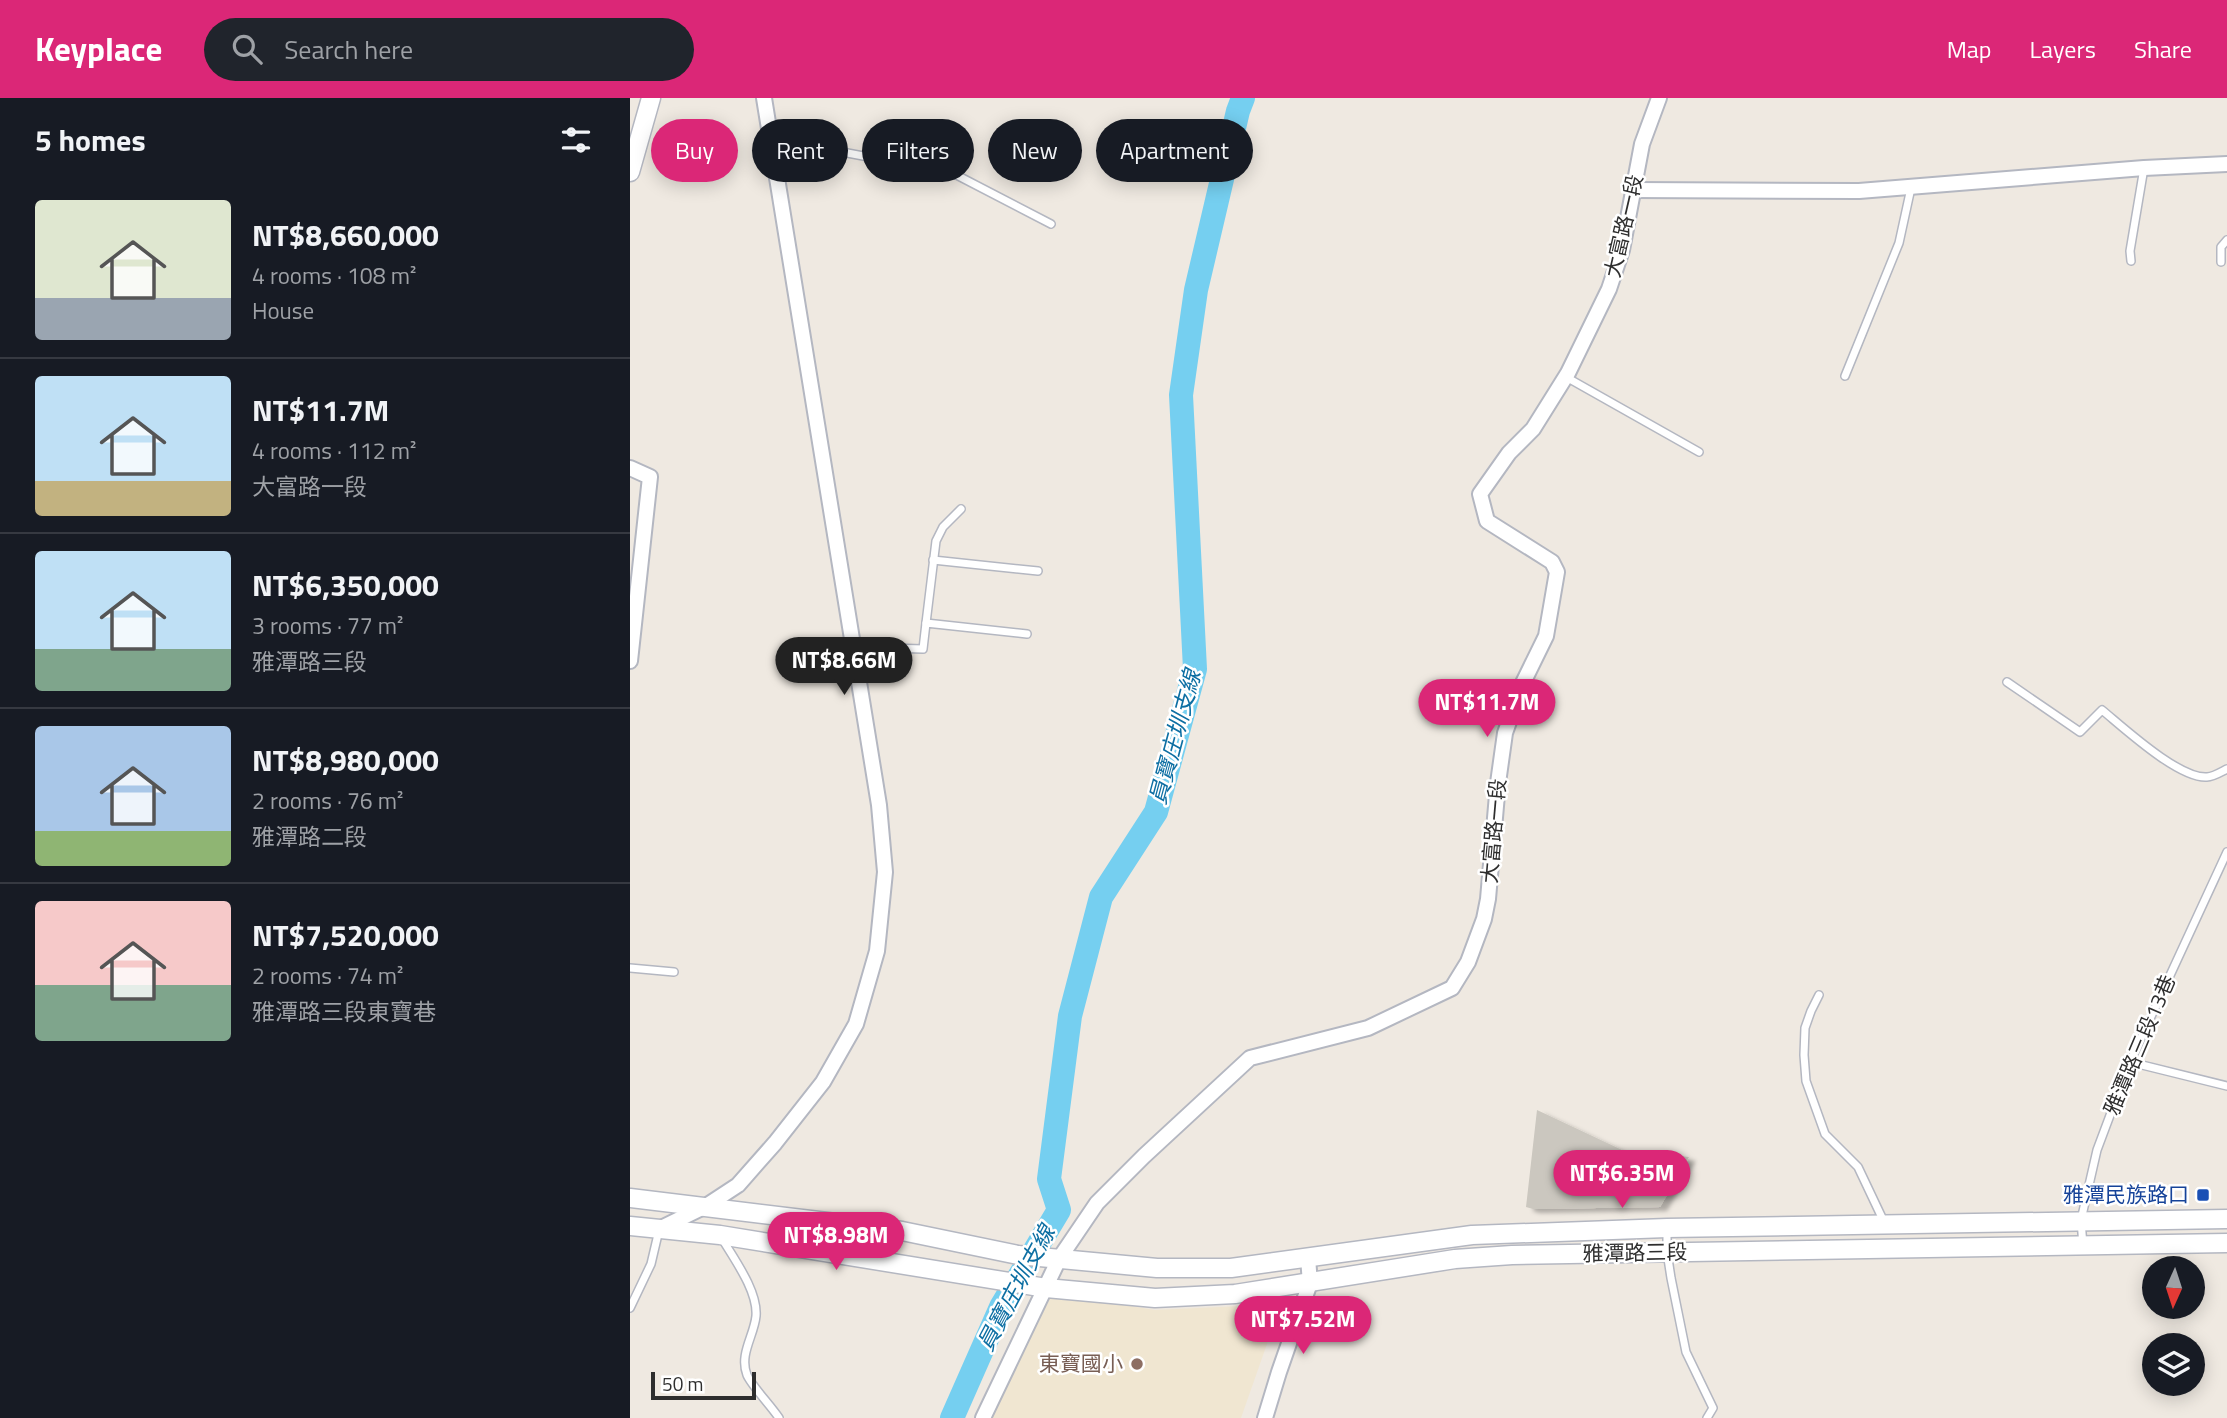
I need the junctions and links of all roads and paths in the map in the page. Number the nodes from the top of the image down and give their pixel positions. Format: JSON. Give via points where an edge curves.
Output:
{"nodes":[{"id":1,"x":652,"y":98,"type":"edge"},
{"id":2,"x":764,"y":98,"type":"edge"},
{"id":3,"x":1659,"y":98,"type":"edge"},
{"id":4,"x":768,"y":119,"type":"edge"},
{"id":5,"x":848,"y":153,"type":"edge"},
{"id":6,"x":2227,"y":164,"type":"edge"},
{"id":7,"x":2144,"y":168,"type":"junction"},
{"id":8,"x":630,"y":172,"type":"edge"},
{"id":9,"x":778,"y":182,"type":"edge"},
{"id":10,"x":1911,"y":188,"type":"junction"},
{"id":11,"x":1633,"y":190,"type":"junction"},
{"id":12,"x":1051,"y":224,"type":"dead end"},
{"id":13,"x":2227,"y":240,"type":"edge"},
{"id":14,"x":2131,"y":261,"type":"dead end"},
{"id":15,"x":2221,"y":262,"type":"dead end"},
{"id":16,"x":1846,"y":376,"type":"dead end"},
{"id":17,"x":1566,"y":377,"type":"junction"},
{"id":18,"x":1699,"y":452,"type":"dead end"},
{"id":19,"x":630,"y":468,"type":"edge"},
{"id":20,"x":961,"y":509,"type":"dead end"},
{"id":21,"x":933,"y":560,"type":"junction"},
{"id":22,"x":1038,"y":571,"type":"dead end"},
{"id":23,"x":926,"y":623,"type":"junction"},
{"id":24,"x":1027,"y":634,"type":"dead end"},
{"id":25,"x":854,"y":647,"type":"junction"},
{"id":26,"x":630,"y":661,"type":"edge"},
{"id":27,"x":2007,"y":682,"type":"dead end"},
{"id":28,"x":2227,"y":769,"type":"edge"},
{"id":29,"x":2227,"y":852,"type":"edge"},
{"id":30,"x":630,"y":968,"type":"edge"},
{"id":31,"x":674,"y":972,"type":"dead end"},
{"id":32,"x":1819,"y":995,"type":"dead end"},
{"id":33,"x":2130,"y":1062,"type":"junction"},
{"id":34,"x":2227,"y":1086,"type":"edge"},
{"id":35,"x":630,"y":1198,"type":"edge"},
{"id":36,"x":706,"y":1206,"type":"junction"},
{"id":37,"x":2227,"y":1219,"type":"edge"},
{"id":38,"x":2081,"y":1220,"type":"junction"},
{"id":39,"x":1885,"y":1224,"type":"junction"},
{"id":40,"x":630,"y":1226,"type":"edge"},
{"id":41,"x":1667,"y":1228,"type":"junction"},
{"id":42,"x":659,"y":1229,"type":"junction"},
{"id":43,"x":720,"y":1236,"type":"junction"},
{"id":44,"x":2227,"y":1243,"type":"edge"},
{"id":45,"x":2083,"y":1246,"type":"junction"},
{"id":46,"x":1667,"y":1252,"type":"junction"},
{"id":47,"x":1308,"y":1258,"type":"junction"},
{"id":48,"x":1059,"y":1259,"type":"junction"},
{"id":49,"x":1157,"y":1268,"type":"junction"},
{"id":50,"x":1310,"y":1283,"type":"junction"},
{"id":51,"x":1046,"y":1288,"type":"junction"},
{"id":52,"x":1155,"y":1298,"type":"junction"},
{"id":53,"x":630,"y":1308,"type":"edge"},
{"id":54,"x":779,"y":1418,"type":"edge"},
{"id":55,"x":984,"y":1418,"type":"edge"},
{"id":56,"x":1265,"y":1418,"type":"edge"},
{"id":57,"x":1707,"y":1418,"type":"edge"}],
"edges":[{"from":1,"to":8,"type":"street"},
{"from":2,"to":4,"type":"street"},
{"from":3,"to":11,"type":"street","name":"大富路一段","via":[[1642,144]]},
{"from":5,"to":12,"type":"lane","via":[[923,173],[945,168]]},
{"from":6,"to":7,"type":"street"},
{"from":7,"to":10,"type":"street"},
{"from":7,"to":14,"type":"lane"},
{"from":9,"to":25,"type":"street"},
{"from":10,"to":11,"type":"street"},
{"from":10,"to":16,"type":"lane","via":[[1899,243]]},
{"from":11,"to":17,"type":"street","name":"大富路一段","via":[[1609,289]]},
{"from":13,"to":15,"type":"lane","via":[[2221,247]]},
{"from":17,"to":18,"type":"lane"},
{"from":17,"to":48,"type":"street","name":"大富路一段","via":[[1533,429],[1480,494],[1487,521],[1552,562],[1556,572],[1546,636],[1522,685],[1506,733],[1488,899],[1468,962],[1452,988],[1368,1028],[1250,1058],[1097,1203]]},
{"from":19,"to":26,"type":"street","via":[[650,477]]},
{"from":20,"to":21,"type":"lane","via":[[943,527]]},
{"from":21,"to":22,"type":"lane"},
{"from":21,"to":23,"type":"lane"},
{"from":23,"to":24,"type":"lane"},
{"from":23,"to":25,"type":"lane","via":[[923,649]]},
{"from":25,"to":36,"type":"street","via":[[885,872],[877,951],[856,1024],[823,1082],[738,1185]]},
{"from":27,"to":28,"type":"lane","via":[[2080,732],[2102,710],[2189,774],[2207,777]]},
{"from":29,"to":33,"type":"lane","name":"雅潭路三段13巷"},
{"from":30,"to":31,"type":"lane"},
{"from":32,"to":39,"type":"lane","via":[[1805,1028],[1806,1081],[1825,1134],[1858,1167]]},
{"from":33,"to":34,"type":"lane"},
{"from":33,"to":38,"type":"lane","name":"雅潭路三段13巷","via":[[2097,1150]]},
{"from":35,"to":36,"type":"street","name":"雅潭路三段"},
{"from":36,"to":42,"type":"street"},
{"from":36,"to":48,"type":"street","name":"雅潭路三段","via":[[902,1231]]},
{"from":37,"to":38,"type":"street","name":"雅潭路三段"},
{"from":38,"to":39,"type":"street","name":"雅潭路三段"},
{"from":38,"to":45,"type":"lane","name":"雅潭路三段13巷"},
{"from":39,"to":41,"type":"street","name":"雅潭路三段"},
{"from":40,"to":42,"type":"street","name":"雅潭路三段"},
{"from":41,"to":46,"type":"lane"},
{"from":41,"to":47,"type":"street","name":"雅潭路三段","via":[[1472,1236]]},
{"from":42,"to":43,"type":"street","name":"雅潭路三段"},
{"from":42,"to":53,"type":"lane","via":[[651,1264]]},
{"from":43,"to":51,"type":"street","name":"雅潭路三段"},
{"from":43,"to":54,"type":"lane","via":[[751,1290],[756,1316],[744,1364],[747,1378]]},
{"from":44,"to":45,"type":"street","name":"雅潭路三段"},
{"from":45,"to":46,"type":"street","name":"雅潭路三段"},
{"from":46,"to":50,"type":"street","name":"雅潭路三段","via":[[1455,1259]]},
{"from":46,"to":57,"type":"lane","via":[[1686,1352],[1713,1408]]},
{"from":47,"to":49,"type":"street","name":"雅潭路三段","via":[[1231,1268]]},
{"from":47,"to":50,"type":"street"},
{"from":48,"to":49,"type":"street","name":"雅潭路三段"},
{"from":48,"to":51,"type":"street"},
{"from":49,"to":52,"type":"street"},
{"from":50,"to":52,"type":"street","name":"雅潭路三段","via":[[1235,1294]]},
{"from":50,"to":56,"type":"street"},
{"from":51,"to":52,"type":"street","name":"雅潭路三段"},
{"from":51,"to":55,"type":"street"}]}
